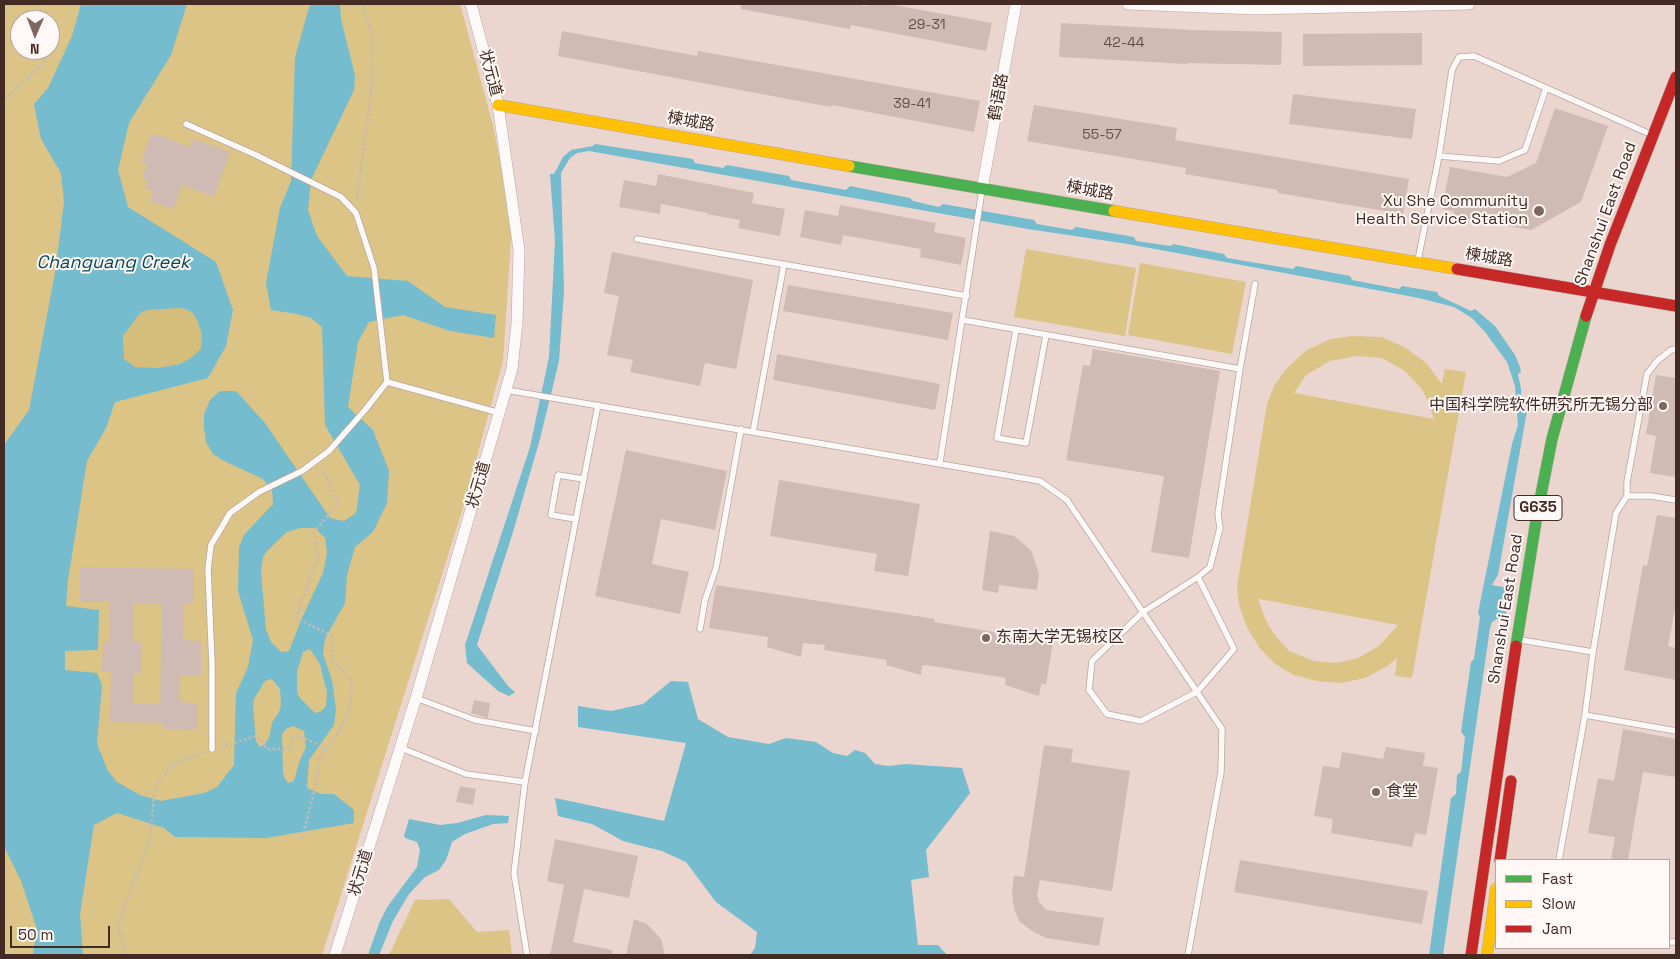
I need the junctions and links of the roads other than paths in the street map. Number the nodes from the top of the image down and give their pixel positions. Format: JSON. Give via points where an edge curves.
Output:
{"nodes":[{"id":1,"x":471,"y":4,"type":"edge"},
{"id":2,"x":1016,"y":4,"type":"edge"},
{"id":3,"x":1128,"y":4,"type":"edge"},
{"id":4,"x":1469,"y":4,"type":"edge"},
{"id":5,"x":1676,"y":77,"type":"edge"},
{"id":6,"x":1546,"y":88,"type":"junction"},
{"id":7,"x":498,"y":105,"type":"junction"},
{"id":8,"x":186,"y":124,"type":"dead end"},
{"id":9,"x":1653,"y":135,"type":"junction"},
{"id":10,"x":1438,"y":156,"type":"junction"},
{"id":11,"x":982,"y":190,"type":"junction"},
{"id":12,"x":637,"y":238,"type":"dead end"},
{"id":13,"x":1418,"y":262,"type":"junction"},
{"id":14,"x":784,"y":264,"type":"junction"},
{"id":15,"x":1255,"y":284,"type":"dead end"},
{"id":16,"x":1594,"y":292,"type":"junction"},
{"id":17,"x":966,"y":296,"type":"junction"},
{"id":18,"x":1676,"y":306,"type":"edge"},
{"id":19,"x":963,"y":320,"type":"junction"},
{"id":20,"x":1016,"y":330,"type":"junction"},
{"id":21,"x":1046,"y":335,"type":"junction"},
{"id":22,"x":1592,"y":336,"type":"dead end"},
{"id":23,"x":1676,"y":350,"type":"edge"},
{"id":24,"x":1240,"y":368,"type":"junction"},
{"id":25,"x":387,"y":382,"type":"junction"},
{"id":26,"x":506,"y":390,"type":"junction"},
{"id":27,"x":598,"y":405,"type":"junction"},
{"id":28,"x":1572,"y":410,"type":"dead end"},
{"id":29,"x":500,"y":412,"type":"junction"},
{"id":30,"x":741,"y":429,"type":"junction"},
{"id":31,"x":753,"y":432,"type":"junction"},
{"id":32,"x":940,"y":462,"type":"junction"},
{"id":33,"x":584,"y":480,"type":"junction"},
{"id":34,"x":1627,"y":496,"type":"junction"},
{"id":35,"x":1676,"y":500,"type":"edge"},
{"id":36,"x":576,"y":519,"type":"junction"},
{"id":37,"x":1198,"y":577,"type":"junction"},
{"id":38,"x":1143,"y":612,"type":"junction"},
{"id":39,"x":700,"y":629,"type":"dead end"},
{"id":40,"x":1517,"y":640,"type":"junction"},
{"id":41,"x":1593,"y":652,"type":"junction"},
{"id":42,"x":1197,"y":692,"type":"junction"},
{"id":43,"x":416,"y":698,"type":"junction"},
{"id":44,"x":1585,"y":715,"type":"junction"},
{"id":45,"x":1676,"y":730,"type":"edge"},
{"id":46,"x":536,"y":731,"type":"junction"},
{"id":47,"x":401,"y":748,"type":"junction"},
{"id":48,"x":212,"y":749,"type":"road end"},
{"id":49,"x":1513,"y":765,"type":"dead end"},
{"id":50,"x":525,"y":782,"type":"junction"},
{"id":51,"x":1500,"y":859,"type":"edge"},
{"id":52,"x":1559,"y":859,"type":"edge"},
{"id":53,"x":1495,"y":896,"type":"edge"},
{"id":54,"x":336,"y":955,"type":"edge"},
{"id":55,"x":527,"y":955,"type":"edge"},
{"id":56,"x":1188,"y":955,"type":"edge"},
{"id":57,"x":1471,"y":955,"type":"edge"},
{"id":58,"x":1487,"y":955,"type":"edge"}],
"edges":[{"from":1,"to":7,"type":"street","name":"状元道"},
{"from":2,"to":11,"type":"street","name":"鹤语路"},
{"from":3,"to":4,"type":"street","via":[[1256,9]]},
{"from":5,"to":9,"type":"main road","name":"Shanshui East Road","number":"G635"},
{"from":6,"to":9,"type":"lane"},
{"from":6,"to":10,"type":"lane","via":[[1524,150],[1499,161]]},
{"from":6,"to":10,"type":"lane","via":[[1474,56],[1459,57],[1452,70]]},
{"from":7,"to":11,"type":"main road","name":"楝城路"},
{"from":7,"to":26,"type":"street","name":"状元道","via":[[519,250],[517,323],[512,369]]},
{"from":8,"to":25,"type":"lane","via":[[341,197],[356,213],[374,268]]},
{"from":9,"to":16,"type":"main road","name":"Shanshui East Road","number":"G635"},
{"from":10,"to":13,"type":"lane"},
{"from":11,"to":13,"type":"main road","name":"楝城路"},
{"from":11,"to":17,"type":"lane"},
{"from":12,"to":14,"type":"lane"},
{"from":13,"to":16,"type":"main road","name":"楝城路"},
{"from":14,"to":17,"type":"lane"},
{"from":14,"to":31,"type":"lane"},
{"from":15,"to":24,"type":"lane"},
{"from":16,"to":18,"type":"main road","name":"楝城路"},
{"from":16,"to":40,"type":"main road","name":"Shanshui East Road","number":"G635","via":[[1552,439],[1536,515]]},
{"from":17,"to":19,"type":"lane"},
{"from":19,"to":20,"type":"lane"},
{"from":19,"to":32,"type":"lane"},
{"from":20,"to":21,"type":"lane"},
{"from":20,"to":21,"type":"lane","via":[[997,438],[1026,443]]},
{"from":21,"to":24,"type":"lane"},
{"from":22,"to":28,"type":"main road"},
{"from":23,"to":34,"type":"lane","via":[[1671,350],[1657,361],[1647,374]]},
{"from":24,"to":37,"type":"lane","via":[[1218,514],[1220,528],[1210,566]]},
{"from":25,"to":29,"type":"lane"},
{"from":25,"to":48,"type":"lane","via":[[329,451],[302,472],[259,492],[230,513],[211,545],[208,569]]},
{"from":26,"to":27,"type":"lane"},
{"from":26,"to":29,"type":"street","name":"状元道"},
{"from":27,"to":30,"type":"lane"},
{"from":27,"to":33,"type":"lane"},
{"from":29,"to":43,"type":"street","name":"状元道"},
{"from":30,"to":31,"type":"lane"},
{"from":30,"to":39,"type":"lane","via":[[716,568],[705,600]]},
{"from":31,"to":32,"type":"lane"},
{"from":32,"to":38,"type":"lane","via":[[1040,481],[1067,500]]},
{"from":33,"to":36,"type":"lane"},
{"from":33,"to":36,"type":"lane","via":[[558,475],[551,515]]},
{"from":34,"to":35,"type":"lane"},
{"from":34,"to":41,"type":"lane","via":[[1616,513]]},
{"from":36,"to":46,"type":"lane"},
{"from":37,"to":38,"type":"lane"},
{"from":37,"to":42,"type":"lane","via":[[1234,650]]},
{"from":38,"to":42,"type":"lane"},
{"from":38,"to":42,"type":"lane","via":[[1092,661],[1089,690],[1107,714],[1141,721]]},
{"from":40,"to":41,"type":"lane"},
{"from":40,"to":57,"type":"main road","name":"Shanshui East Road","number":"G635"},
{"from":41,"to":44,"type":"lane"},
{"from":42,"to":56,"type":"lane","via":[[1222,729],[1221,772]]},
{"from":43,"to":46,"type":"lane","via":[[474,720]]},
{"from":43,"to":47,"type":"street","name":"状元道"},
{"from":44,"to":45,"type":"lane"},
{"from":44,"to":52,"type":"lane"},
{"from":46,"to":50,"type":"lane"},
{"from":47,"to":50,"type":"lane","via":[[466,774]]},
{"from":47,"to":54,"type":"street","name":"状元道"},
{"from":49,"to":51,"type":"main road"},
{"from":50,"to":55,"type":"lane","via":[[514,874]]},
{"from":53,"to":58,"type":"main road"}]}
